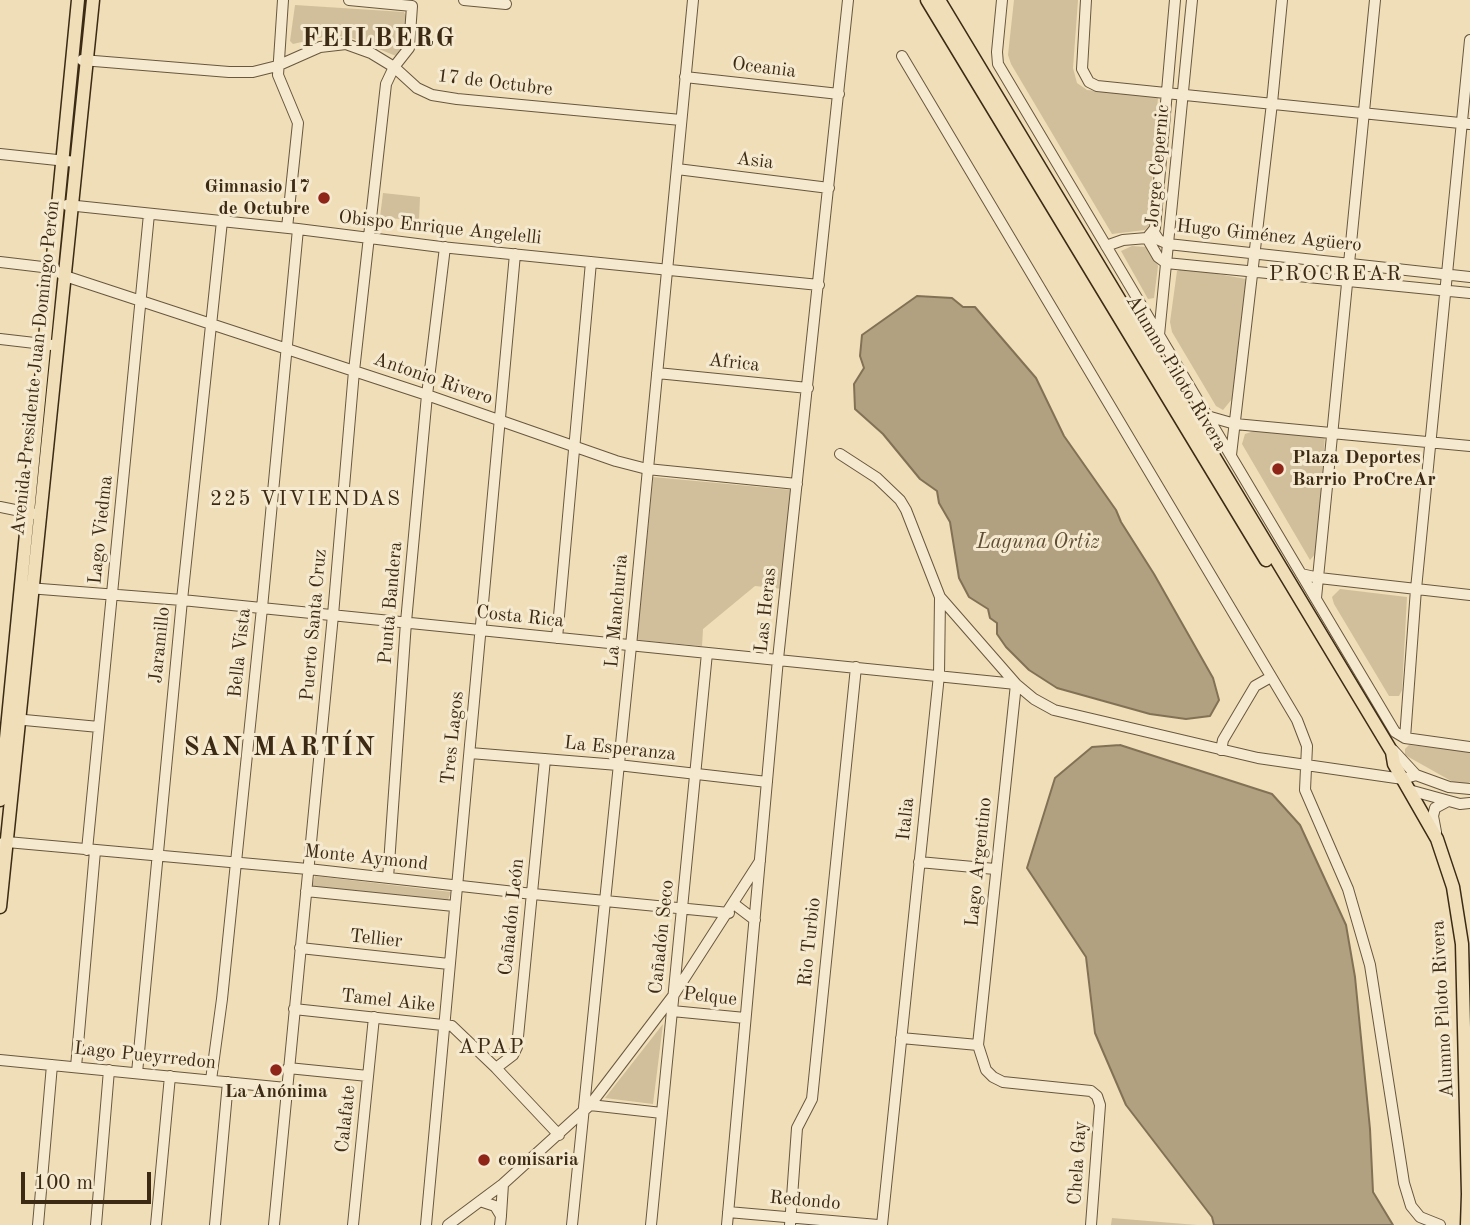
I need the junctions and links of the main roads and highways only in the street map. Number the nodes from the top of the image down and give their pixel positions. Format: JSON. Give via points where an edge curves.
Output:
{"nodes":[{"id":1,"x":78,"y":0,"type":"edge"},
{"id":2,"x":93,"y":0,"type":"edge"},
{"id":3,"x":928,"y":0,"type":"edge"},
{"id":4,"x":939,"y":0,"type":"edge"},
{"id":5,"x":64,"y":205,"type":"junction"},
{"id":6,"x":26,"y":588,"type":"junction"},
{"id":7,"x":6,"y":743,"type":"edge"},
{"id":8,"x":1394,"y":764,"type":"junction"},
{"id":9,"x":0,"y":800,"type":"edge"},
{"id":10,"x":3,"y":843,"type":"edge"},
{"id":11,"x":0,"y":907,"type":"edge"},
{"id":12,"x":1466,"y":1225,"type":"edge"}],
"edges":[{"from":1,"to":5,"type":"main road","name":"Avenida Presidente Juan Domingo Perón","via":[[62,160]]},
{"from":2,"to":5,"type":"main road","name":"Avenida Presidente Juan Domingo Perón","via":[[76,162]]},
{"from":3,"to":8,"type":"main road","name":"Alumno Piloto Rivera"},
{"from":4,"to":8,"type":"main road","name":"Alumno Piloto Rivera","via":[[1392,752]]},
{"from":5,"to":6,"type":"main road","name":"Avenida Presidente Juan Domingo Perón","via":[[51,268],[43,345],[27,510]]},
{"from":5,"to":6,"type":"main road","name":"Avenida Presidente Juan Domingo Perón","via":[[65,276],[40,515]]},
{"from":6,"to":7,"type":"main road","name":"Avenida Presidente Juan Domingo Perón"},
{"from":7,"to":9,"type":"main road","name":"Avenida Presidente Juan Domingo Perón"},
{"from":7,"to":10,"type":"main road","name":"Avenida Presidente Juan Domingo Perón"},
{"from":8,"to":12,"type":"main road","name":"Alumno Piloto Rivera","via":[[1409,781],[1437,839],[1453,887],[1462,944]]},
{"from":10,"to":11,"type":"main road","name":"Avenida Presidente Juan Domingo Perón"}]}
